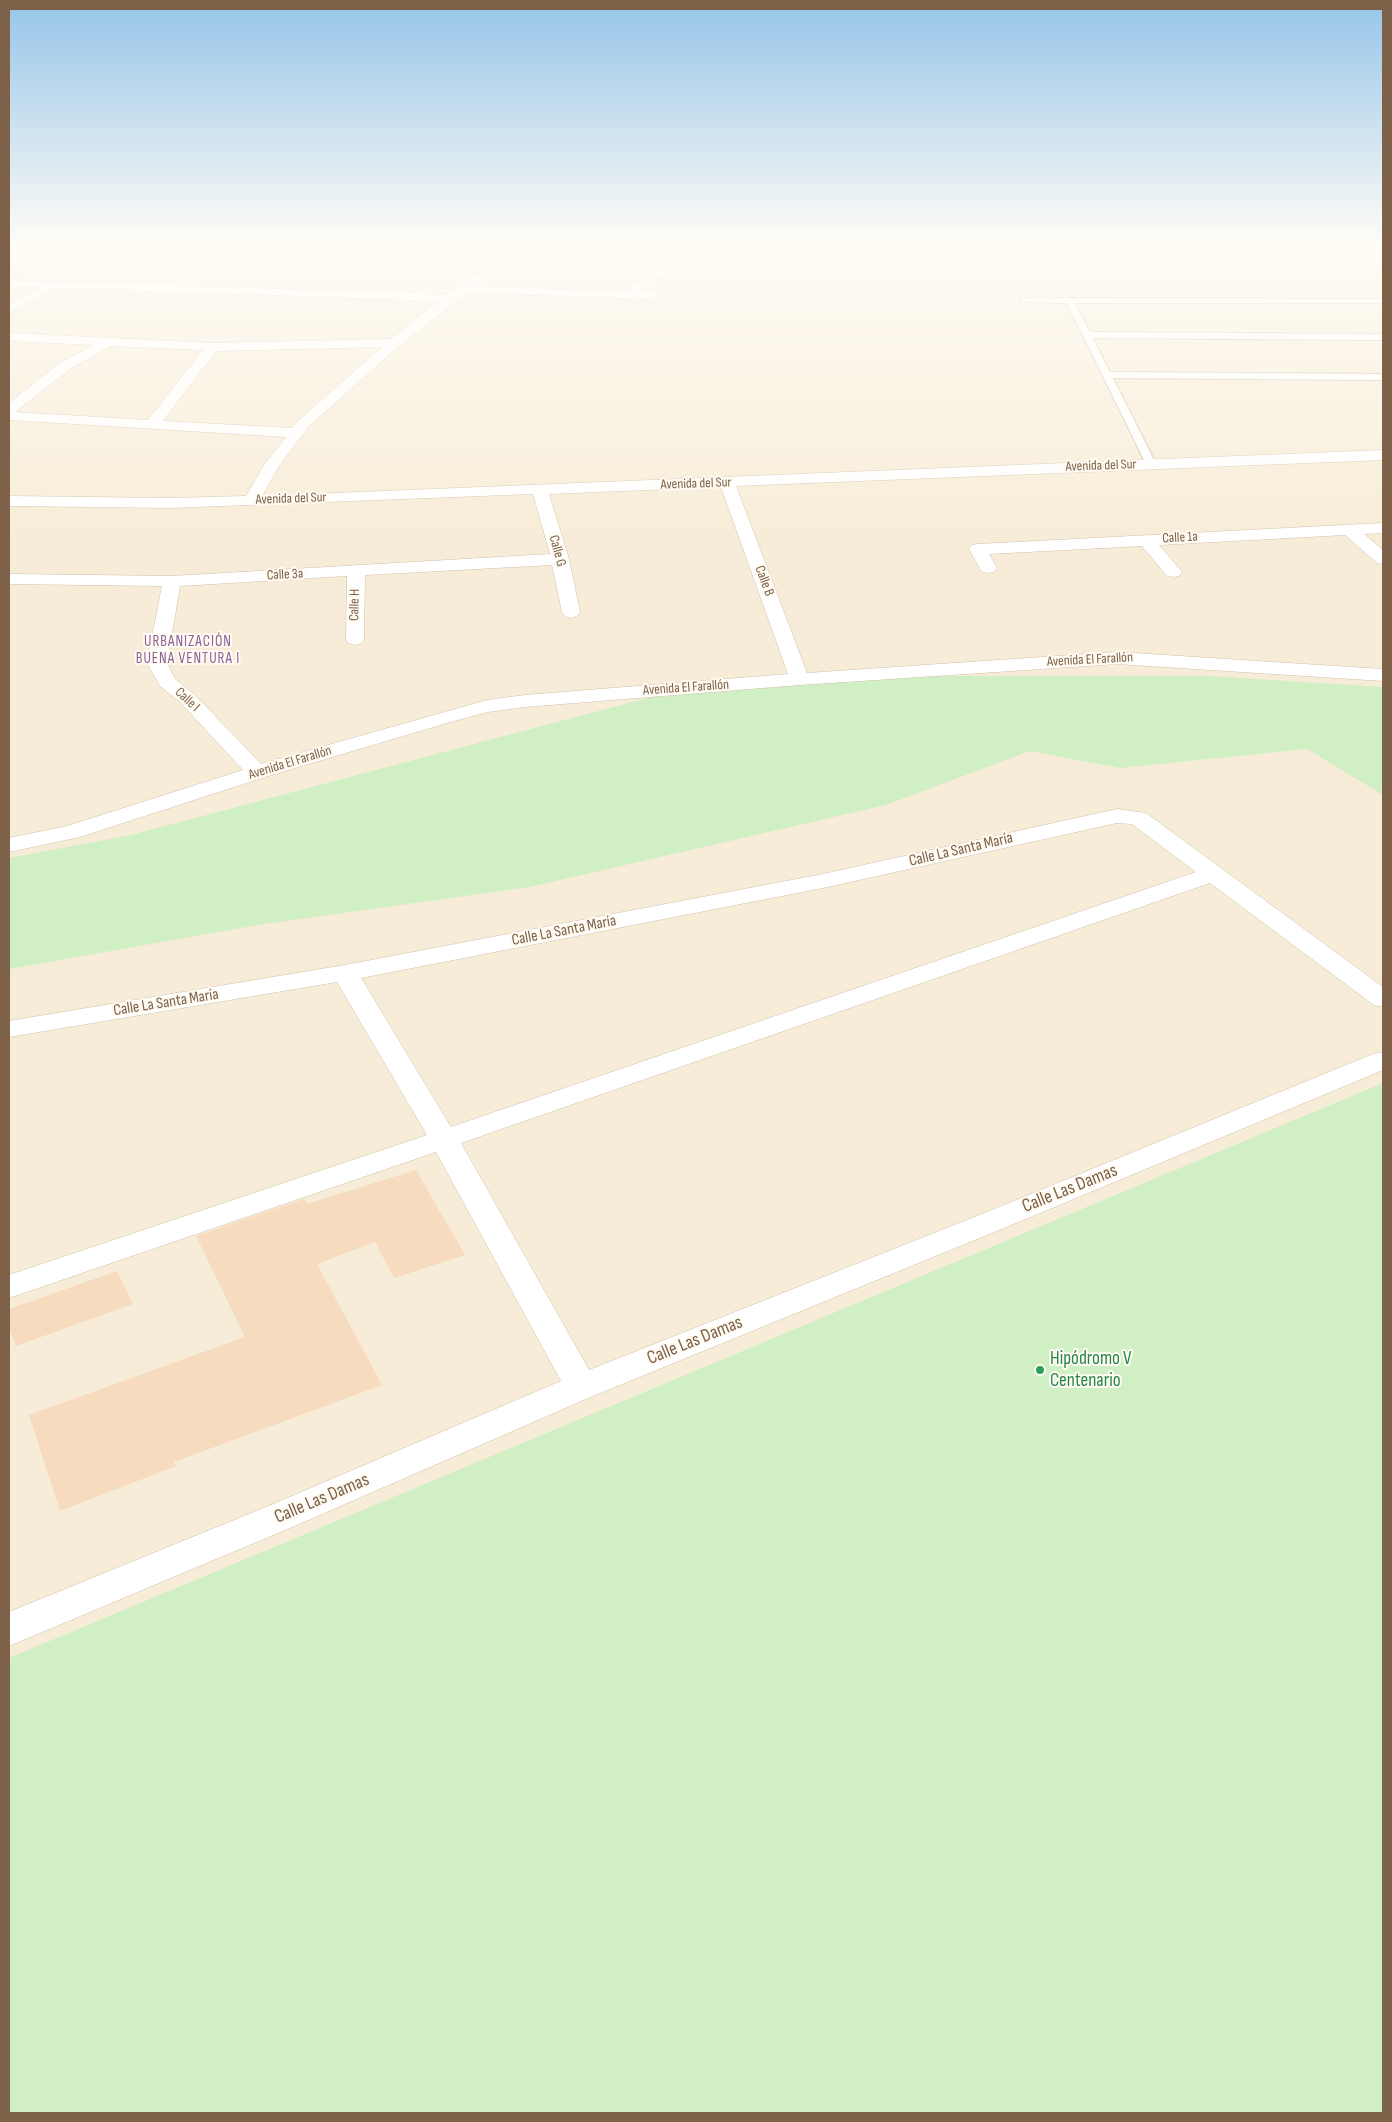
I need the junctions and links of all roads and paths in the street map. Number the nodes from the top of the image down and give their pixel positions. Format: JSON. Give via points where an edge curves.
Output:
{"nodes":[{"id":1,"x":108,"y":343,"type":"edge"},
{"id":2,"x":131,"y":343,"type":"edge"},
{"id":3,"x":393,"y":343,"type":"edge"},
{"id":4,"x":394,"y":343,"type":"edge"},
{"id":5,"x":1091,"y":343,"type":"edge"},
{"id":6,"x":212,"y":347,"type":"junction"},
{"id":7,"x":1106,"y":375,"type":"junction"},
{"id":8,"x":1383,"y":377,"type":"edge"},
{"id":9,"x":9,"y":410,"type":"edge"},
{"id":10,"x":9,"y":416,"type":"edge"},
{"id":11,"x":152,"y":425,"type":"junction"},
{"id":12,"x":297,"y":433,"type":"junction"},
{"id":13,"x":1383,"y":455,"type":"edge"},
{"id":14,"x":1152,"y":464,"type":"junction"},
{"id":15,"x":727,"y":482,"type":"junction"},
{"id":16,"x":540,"y":490,"type":"junction"},
{"id":17,"x":252,"y":500,"type":"junction"},
{"id":18,"x":9,"y":502,"type":"edge"},
{"id":19,"x":1383,"y":528,"type":"edge"},
{"id":20,"x":1348,"y":529,"type":"junction"},
{"id":21,"x":1146,"y":540,"type":"junction"},
{"id":22,"x":560,"y":559,"type":"junction"},
{"id":23,"x":1383,"y":559,"type":"edge"},
{"id":24,"x":988,"y":568,"type":"dead end"},
{"id":25,"x":356,"y":571,"type":"junction"},
{"id":26,"x":1173,"y":572,"type":"dead end"},
{"id":27,"x":9,"y":579,"type":"edge"},
{"id":28,"x":172,"y":581,"type":"junction"},
{"id":29,"x":571,"y":612,"type":"dead end"},
{"id":30,"x":355,"y":639,"type":"dead end"},
{"id":31,"x":1383,"y":675,"type":"edge"},
{"id":32,"x":800,"y":679,"type":"junction"},
{"id":33,"x":257,"y":772,"type":"junction"},
{"id":34,"x":9,"y":845,"type":"edge"},
{"id":35,"x":1212,"y":874,"type":"junction"},
{"id":36,"x":346,"y":973,"type":"junction"},
{"id":37,"x":1383,"y":999,"type":"edge"},
{"id":38,"x":9,"y":1029,"type":"edge"},
{"id":39,"x":1383,"y":1060,"type":"edge"},
{"id":40,"x":444,"y":1139,"type":"junction"},
{"id":41,"x":9,"y":1287,"type":"edge"},
{"id":42,"x":581,"y":1387,"type":"junction"},
{"id":43,"x":9,"y":1629,"type":"edge"}],
"edges":[{"from":1,"to":9,"type":"street","via":[[64,366]]},
{"from":2,"to":6,"type":"street"},
{"from":3,"to":6,"type":"street"},
{"from":4,"to":12,"type":"street"},
{"from":5,"to":7,"type":"lane"},
{"from":6,"to":11,"type":"street"},
{"from":7,"to":8,"type":"lane"},
{"from":7,"to":14,"type":"lane"},
{"from":10,"to":11,"type":"street"},
{"from":11,"to":12,"type":"street"},
{"from":12,"to":17,"type":"street","via":[[272,465]]},
{"from":13,"to":14,"type":"street","name":"Avenida del Sur"},
{"from":14,"to":15,"type":"street","name":"Avenida del Sur"},
{"from":15,"to":16,"type":"street","name":"Avenida del Sur"},
{"from":15,"to":32,"type":"street","name":"Calle B"},
{"from":16,"to":17,"type":"street","name":"Avenida del Sur"},
{"from":16,"to":22,"type":"street","name":"Calle G"},
{"from":17,"to":18,"type":"street","name":"Avenida del Sur"},
{"from":19,"to":20,"type":"street","name":"Calle 1a"},
{"from":20,"to":21,"type":"street","name":"Calle 1a"},
{"from":20,"to":23,"type":"street"},
{"from":21,"to":24,"type":"street","name":"Calle 1a","via":[[978,549]]},
{"from":21,"to":26,"type":"street"},
{"from":22,"to":25,"type":"street","name":"Calle 3a"},
{"from":22,"to":29,"type":"street","name":"Calle G"},
{"from":25,"to":28,"type":"street","name":"Calle 3a"},
{"from":25,"to":30,"type":"street","name":"Calle H"},
{"from":27,"to":28,"type":"street","name":"Calle 3a"},
{"from":28,"to":33,"type":"street","name":"Calle I","via":[[157,663],[167,682]]},
{"from":31,"to":32,"type":"street","name":"Avenida El Farallón","via":[[1117,658]]},
{"from":32,"to":33,"type":"street","name":"Avenida El Farallón","via":[[487,706]]},
{"from":33,"to":34,"type":"street","name":"Avenida El Farallón","via":[[72,832]]},
{"from":35,"to":36,"type":"street","name":"Calle La Santa María","via":[[1138,818],[1117,816],[823,881]]},
{"from":35,"to":37,"type":"street"},
{"from":35,"to":40,"type":"street"},
{"from":36,"to":38,"type":"street","name":"Calle La Santa María"},
{"from":36,"to":40,"type":"street"},
{"from":39,"to":42,"type":"street","name":"Calle Las Damas"},
{"from":40,"to":41,"type":"street"},
{"from":40,"to":42,"type":"street"},
{"from":42,"to":43,"type":"street","name":"Calle Las Damas"}]}
